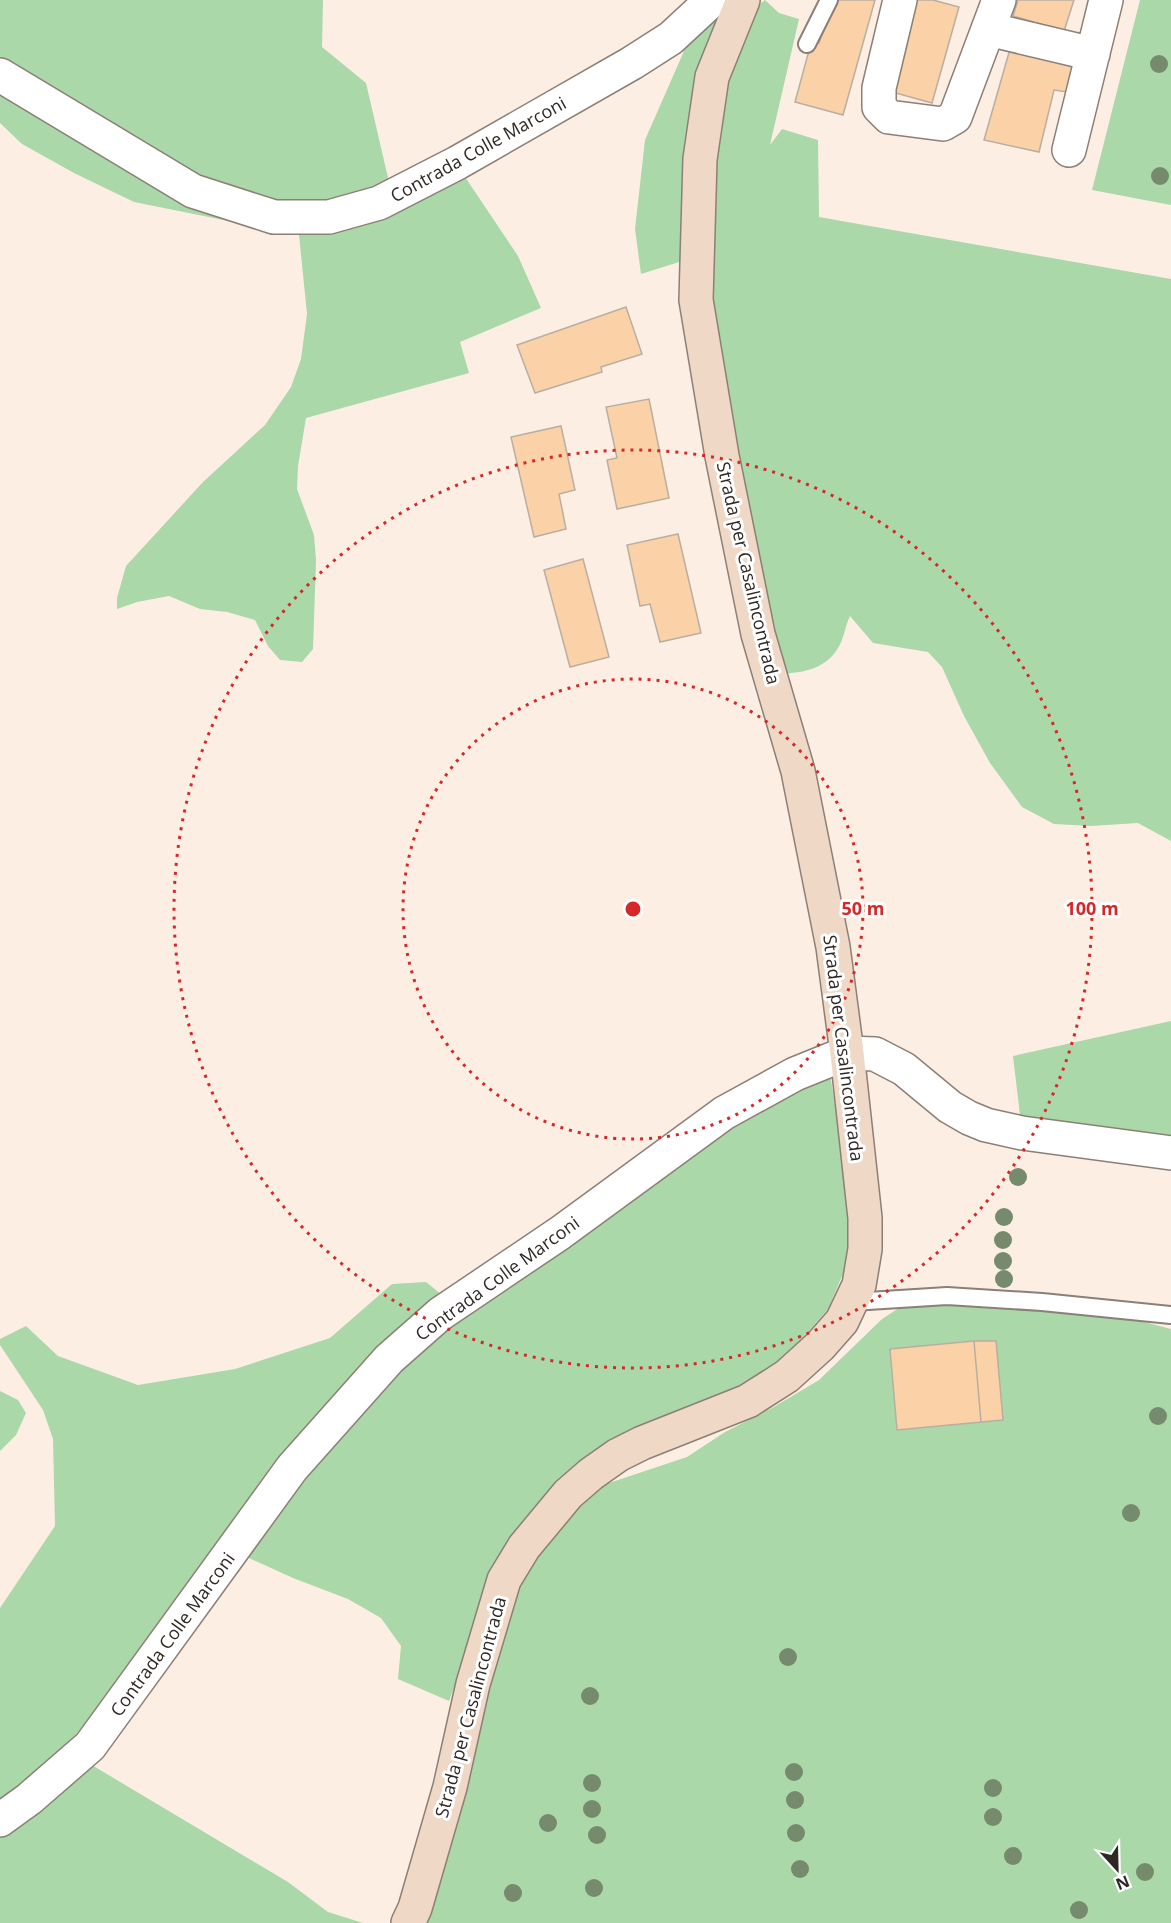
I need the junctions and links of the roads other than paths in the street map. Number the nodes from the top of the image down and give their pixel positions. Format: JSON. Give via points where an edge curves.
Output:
{"nodes":[{"id":1,"x":712,"y":0,"type":"edge"},
{"id":2,"x":743,"y":0,"type":"edge"},
{"id":3,"x":829,"y":0,"type":"edge"},
{"id":4,"x":900,"y":0,"type":"edge"},
{"id":5,"x":1106,"y":0,"type":"edge"},
{"id":6,"x":993,"y":14,"type":"edge"},
{"id":7,"x":807,"y":44,"type":"dead end"},
{"id":8,"x":1093,"y":54,"type":"junction"},
{"id":9,"x":0,"y":75,"type":"edge"},
{"id":10,"x":1070,"y":150,"type":"dead end"},
{"id":11,"x":847,"y":1053,"type":"junction"},
{"id":12,"x":1171,"y":1153,"type":"edge"},
{"id":13,"x":852,"y":1302,"type":"junction"},
{"id":14,"x":1171,"y":1315,"type":"edge"},
{"id":15,"x":0,"y":1820,"type":"edge"},
{"id":16,"x":408,"y":1923,"type":"edge"}],
"edges":[{"from":1,"to":9,"type":"street","name":"Contrada Colle Marconi","via":[[671,38],[457,164],[379,203],[329,217],[274,217],[193,191]]},
{"from":2,"to":11,"type":"main road","name":"Strada per Casalincontrada","via":[[712,77],[700,159],[696,300],[758,634],[798,771],[833,947]]},
{"from":3,"to":7,"type":"lane"},
{"from":4,"to":6,"type":"street","via":[[879,88],[879,107],[889,117],[943,124],[955,117]]},
{"from":5,"to":8,"type":"street"},
{"from":6,"to":8,"type":"street"},
{"from":8,"to":10,"type":"street"},
{"from":11,"to":12,"type":"street","via":[[875,1054],[904,1069],[950,1107],[986,1125]]},
{"from":11,"to":13,"type":"main road","name":"Strada per Casalincontrada","via":[[865,1218],[865,1249]]},
{"from":11,"to":15,"type":"street","name":"Contrada Colle Marconi","via":[[795,1074],[724,1113],[560,1233],[440,1314],[389,1359],[292,1468],[90,1746]]},
{"from":13,"to":14,"type":"lane","via":[[947,1296]]},
{"from":13,"to":16,"type":"main road","name":"Strada per Casalincontrada","via":[[842,1321],[820,1346],[769,1389],[618,1455],[568,1494],[524,1547],[504,1580],[473,1684],[450,1787]]}]}
